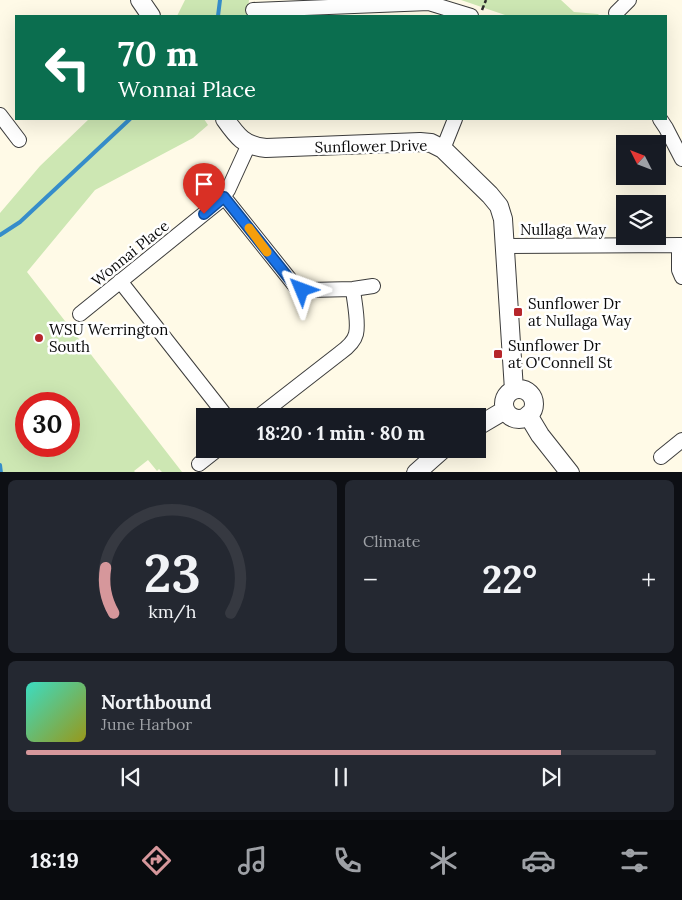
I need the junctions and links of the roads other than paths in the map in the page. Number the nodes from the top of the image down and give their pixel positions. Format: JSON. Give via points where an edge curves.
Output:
{"nodes":[{"id":1,"x":140,"y":0,"type":"edge"},
{"id":2,"x":629,"y":0,"type":"edge"},
{"id":3,"x":276,"y":5,"type":"edge"},
{"id":4,"x":253,"y":10,"type":"dead end"},
{"id":5,"x":616,"y":13,"type":"dead end"},
{"id":6,"x":150,"y":15,"type":"edge"},
{"id":7,"x":468,"y":15,"type":"edge"},
{"id":8,"x":0,"y":115,"type":"edge"},
{"id":9,"x":226,"y":120,"type":"edge"},
{"id":10,"x":455,"y":120,"type":"edge"},
{"id":11,"x":661,"y":120,"type":"edge"},
{"id":12,"x":19,"y":140,"type":"dead end"},
{"id":13,"x":249,"y":144,"type":"junction"},
{"id":14,"x":443,"y":149,"type":"junction"},
{"id":15,"x":682,"y":159,"type":"edge"},
{"id":16,"x":224,"y":197,"type":"junction"},
{"id":17,"x":680,"y":245,"type":"edge"},
{"id":18,"x":505,"y":246,"type":"junction"},
{"id":19,"x":682,"y":277,"type":"edge"},
{"id":20,"x":120,"y":281,"type":"junction"},
{"id":21,"x":373,"y":286,"type":"dead end"},
{"id":22,"x":353,"y":289,"type":"junction"},
{"id":23,"x":80,"y":314,"type":"dead end"},
{"id":24,"x":514,"y":390,"type":"junction"},
{"id":25,"x":220,"y":408,"type":"edge"},
{"id":26,"x":269,"y":408,"type":"edge"},
{"id":27,"x":505,"y":410,"type":"junction"},
{"id":28,"x":528,"y":415,"type":"junction"},
{"id":29,"x":486,"y":421,"type":"edge"},
{"id":30,"x":682,"y":440,"type":"edge"},
{"id":31,"x":661,"y":457,"type":"dead end"},
{"id":32,"x":207,"y":458,"type":"edge"},
{"id":33,"x":432,"y":458,"type":"edge"},
{"id":34,"x":199,"y":464,"type":"dead end"},
{"id":35,"x":416,"y":472,"type":"edge"},
{"id":36,"x":570,"y":472,"type":"edge"}],
"edges":[{"from":1,"to":6,"type":"street"},
{"from":2,"to":5,"type":"street"},
{"from":3,"to":4,"type":"street"},
{"from":3,"to":7,"type":"street","via":[[429,3]]},
{"from":8,"to":12,"type":"street"},
{"from":9,"to":13,"type":"street","via":[[234,133]]},
{"from":10,"to":14,"type":"street"},
{"from":11,"to":15,"type":"street"},
{"from":13,"to":14,"type":"street","name":"Sunflower Drive","via":[[266,148],[420,142]]},
{"from":13,"to":16,"type":"street","name":"Wonnai Place"},
{"from":14,"to":18,"type":"street","name":"Sunflower Drive","via":[[499,206],[504,220]]},
{"from":16,"to":20,"type":"street","name":"Wonnai Place"},
{"from":16,"to":22,"type":"street","via":[[296,287],[302,290]]},
{"from":17,"to":18,"type":"street","name":"Nullaga Way"},
{"from":17,"to":19,"type":"street","via":[[679,270]]},
{"from":18,"to":24,"type":"street","name":"Sunflower Drive"},
{"from":20,"to":23,"type":"street","name":"Wonnai Place"},
{"from":20,"to":25,"type":"street"},
{"from":21,"to":22,"type":"street"},
{"from":22,"to":26,"type":"street","via":[[357,325],[353,340]]},
{"from":24,"to":27,"type":"street","via":[[504,400]]},
{"from":24,"to":28,"type":"street","via":[[527,391],[532,398],[533,407]]},
{"from":27,"to":28,"type":"street","via":[[515,418]]},
{"from":27,"to":29,"type":"street"},
{"from":28,"to":36,"type":"street"},
{"from":30,"to":31,"type":"street"},
{"from":32,"to":34,"type":"street"},
{"from":33,"to":35,"type":"street"}]}
